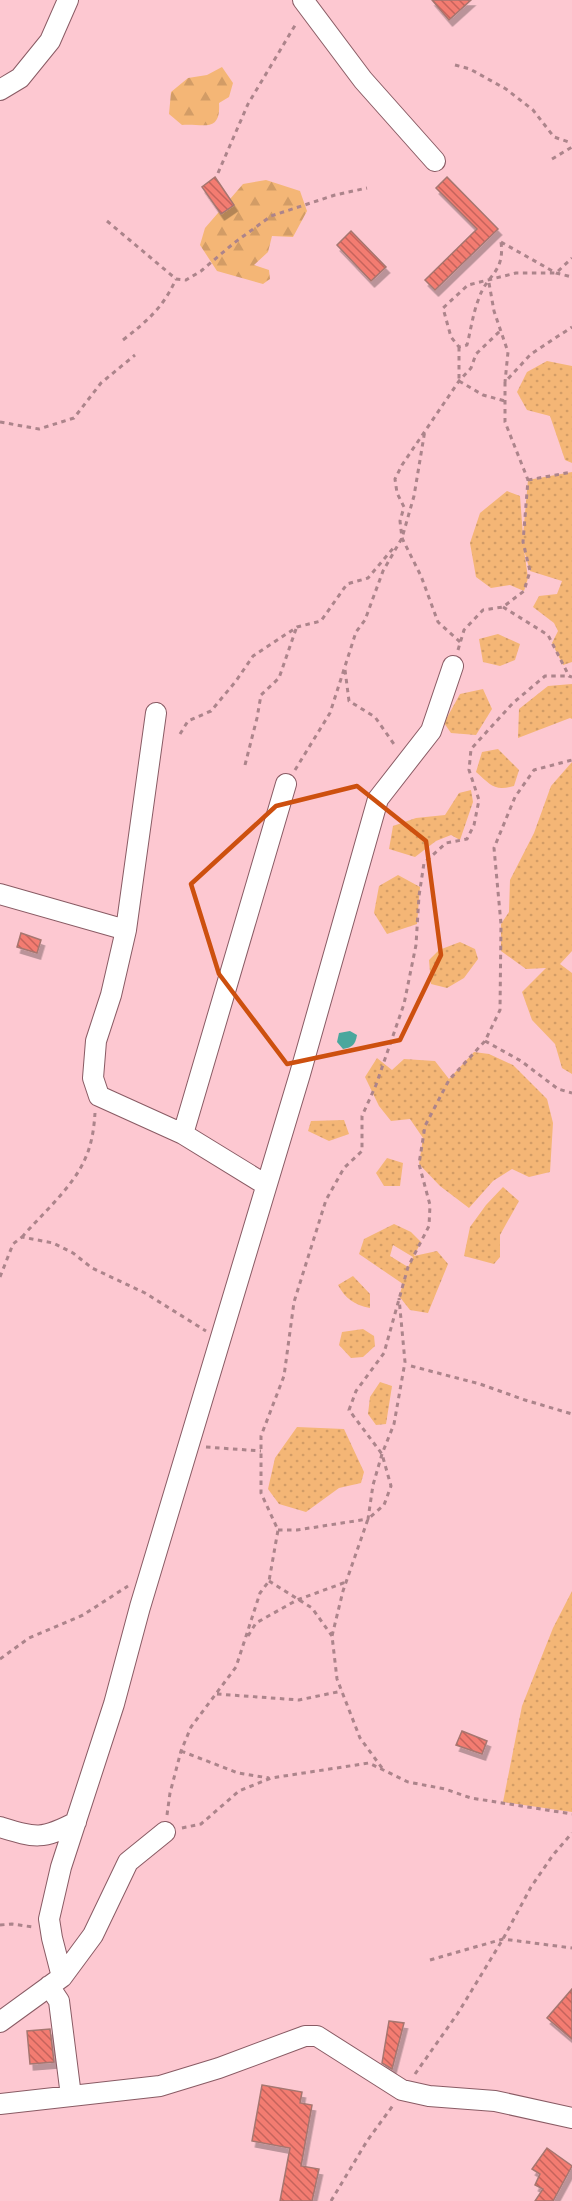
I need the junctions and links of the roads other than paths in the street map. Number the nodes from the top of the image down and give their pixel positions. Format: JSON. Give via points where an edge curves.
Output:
{"nodes":[{"id":1,"x":68,"y":0,"type":"edge"},
{"id":2,"x":303,"y":0,"type":"edge"},
{"id":3,"x":0,"y":90,"type":"edge"},
{"id":4,"x":435,"y":161,"type":"dead end"},
{"id":5,"x":453,"y":666,"type":"road end"},
{"id":6,"x":156,"y":713,"type":"dead end"},
{"id":7,"x":286,"y":784,"type":"road end"},
{"id":8,"x":0,"y":894,"type":"edge"},
{"id":9,"x":126,"y":930,"type":"junction"},
{"id":10,"x":183,"y":1134,"type":"junction"},
{"id":11,"x":266,"y":1185,"type":"junction"},
{"id":12,"x":76,"y":1822,"type":"junction"},
{"id":13,"x":0,"y":1827,"type":"edge"},
{"id":14,"x":165,"y":1832,"type":"road end"},
{"id":15,"x":44,"y":1835,"type":"junction"},
{"id":16,"x":64,"y":1860,"type":"junction"},
{"id":17,"x":55,"y":1981,"type":"junction"},
{"id":18,"x":0,"y":2022,"type":"edge"},
{"id":19,"x":70,"y":2096,"type":"junction"},
{"id":20,"x":0,"y":2104,"type":"edge"},
{"id":21,"x":572,"y":2118,"type":"edge"}],
"edges":[{"from":1,"to":3,"type":"street","via":[[50,41],[20,78]]},
{"from":2,"to":4,"type":"street","via":[[363,80]]},
{"from":5,"to":11,"type":"street","via":[[431,731],[378,799]]},
{"from":6,"to":9,"type":"street"},
{"from":7,"to":10,"type":"street"},
{"from":8,"to":9,"type":"street"},
{"from":9,"to":10,"type":"street","via":[[96,1041],[93,1078],[99,1096]]},
{"from":10,"to":11,"type":"street"},
{"from":11,"to":12,"type":"street"},
{"from":12,"to":15,"type":"street"},
{"from":12,"to":16,"type":"street"},
{"from":13,"to":15,"type":"street","via":[[33,1837]]},
{"from":14,"to":17,"type":"street","via":[[128,1862],[93,1935]]},
{"from":15,"to":16,"type":"street","via":[[60,1847]]},
{"from":16,"to":17,"type":"street","via":[[50,1919]]},
{"from":17,"to":18,"type":"street"},
{"from":17,"to":19,"type":"street"},
{"from":19,"to":20,"type":"street"},
{"from":19,"to":21,"type":"street","via":[[160,2086],[305,2036],[317,2036],[402,2090],[495,2101]]}]}
